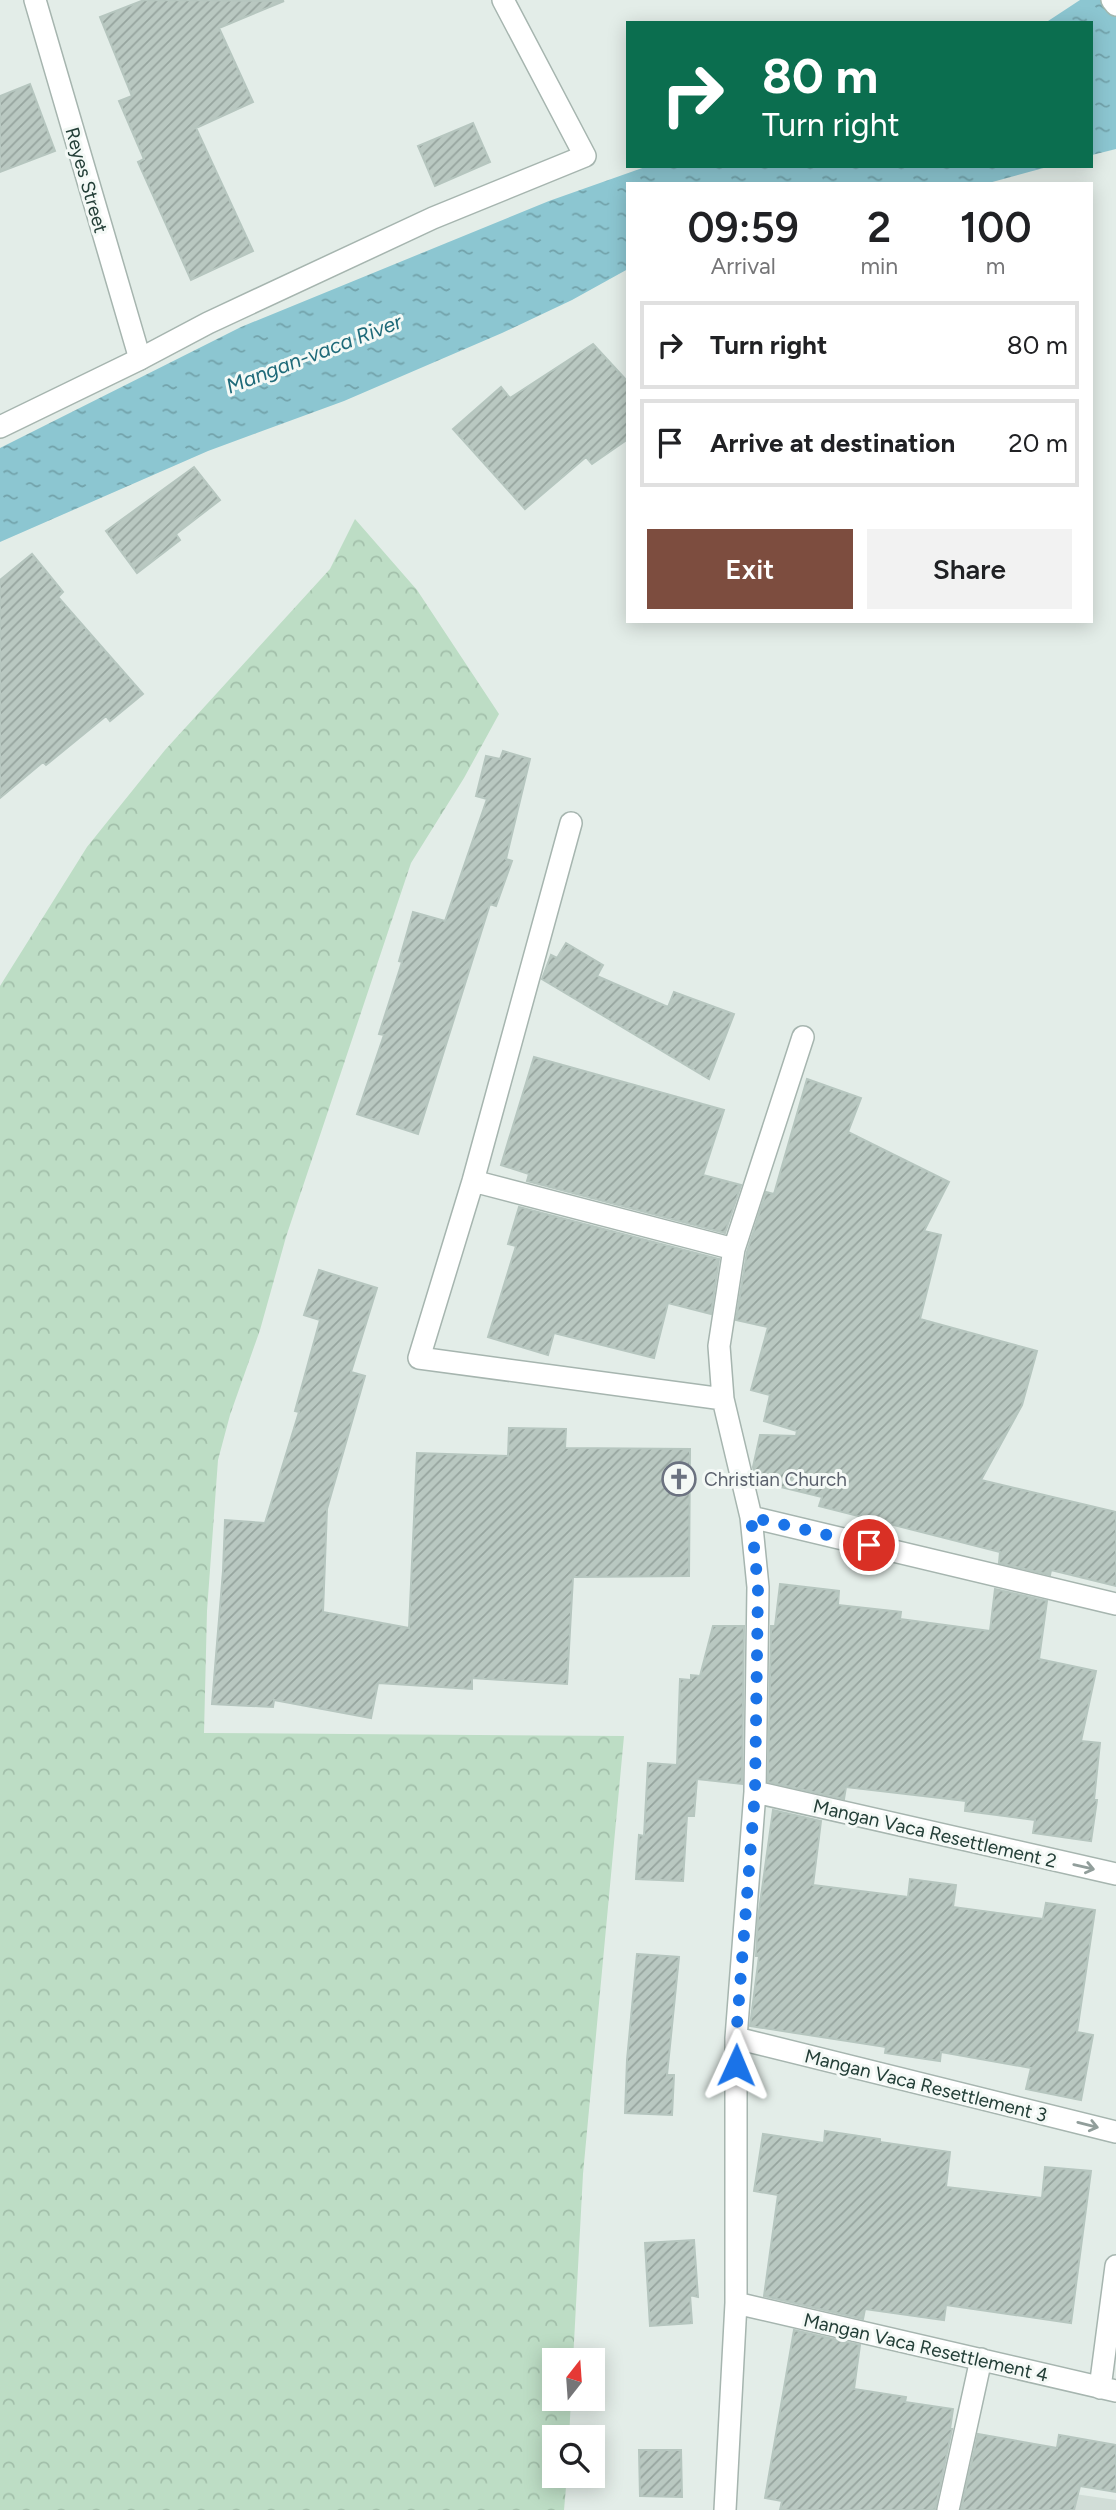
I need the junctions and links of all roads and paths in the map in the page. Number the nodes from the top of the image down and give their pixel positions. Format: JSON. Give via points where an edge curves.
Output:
{"nodes":[{"id":1,"x":35,"y":0,"type":"edge"},
{"id":2,"x":503,"y":0,"type":"edge"},
{"id":3,"x":1112,"y":0,"type":"edge"},
{"id":4,"x":1116,"y":5,"type":"edge"},
{"id":5,"x":140,"y":359,"type":"junction"},
{"id":6,"x":0,"y":427,"type":"edge"},
{"id":7,"x":571,"y":823,"type":"dead end"},
{"id":8,"x":803,"y":1037,"type":"dead end"},
{"id":9,"x":473,"y":1181,"type":"junction"},
{"id":10,"x":734,"y":1249,"type":"junction"},
{"id":11,"x":723,"y":1399,"type":"junction"},
{"id":12,"x":751,"y":1517,"type":"junction"},
{"id":13,"x":1116,"y":1604,"type":"edge"},
{"id":14,"x":755,"y":1792,"type":"junction"},
{"id":15,"x":1116,"y":1874,"type":"edge"},
{"id":16,"x":736,"y":2038,"type":"junction"},
{"id":17,"x":1116,"y":2132,"type":"edge"},
{"id":18,"x":1116,"y":2266,"type":"edge"},
{"id":19,"x":736,"y":2303,"type":"junction"},
{"id":20,"x":981,"y":2359,"type":"junction"},
{"id":21,"x":1108,"y":2390,"type":"edge"},
{"id":22,"x":725,"y":2510,"type":"edge"},
{"id":23,"x":948,"y":2510,"type":"edge"}],
"edges":[{"from":1,"to":5,"type":"street","name":"Reyes Street"},
{"from":2,"to":5,"type":"street","via":[[584,156],[433,218]]},
{"from":3,"to":4,"type":"street"},
{"from":5,"to":6,"type":"street"},
{"from":7,"to":9,"type":"street"},
{"from":8,"to":10,"type":"street"},
{"from":9,"to":10,"type":"street"},
{"from":9,"to":11,"type":"street","via":[[419,1358]]},
{"from":10,"to":11,"type":"street","via":[[719,1346]]},
{"from":11,"to":12,"type":"street"},
{"from":12,"to":13,"type":"street"},
{"from":12,"to":14,"type":"street","via":[[758,1587]]},
{"from":14,"to":15,"type":"street","name":"Mangan Vaca Resettlement 2","one_way":true},
{"from":14,"to":16,"type":"street"},
{"from":16,"to":17,"type":"street","name":"Mangan Vaca Resettlement 3","one_way":true},
{"from":16,"to":19,"type":"street"},
{"from":18,"to":21,"type":"street"},
{"from":19,"to":20,"type":"street","name":"Mangan Vaca Resettlement 4"},
{"from":19,"to":22,"type":"street"},
{"from":20,"to":21,"type":"street","name":"Mangan Vaca Resettlement 4"},
{"from":20,"to":23,"type":"street"}]}
